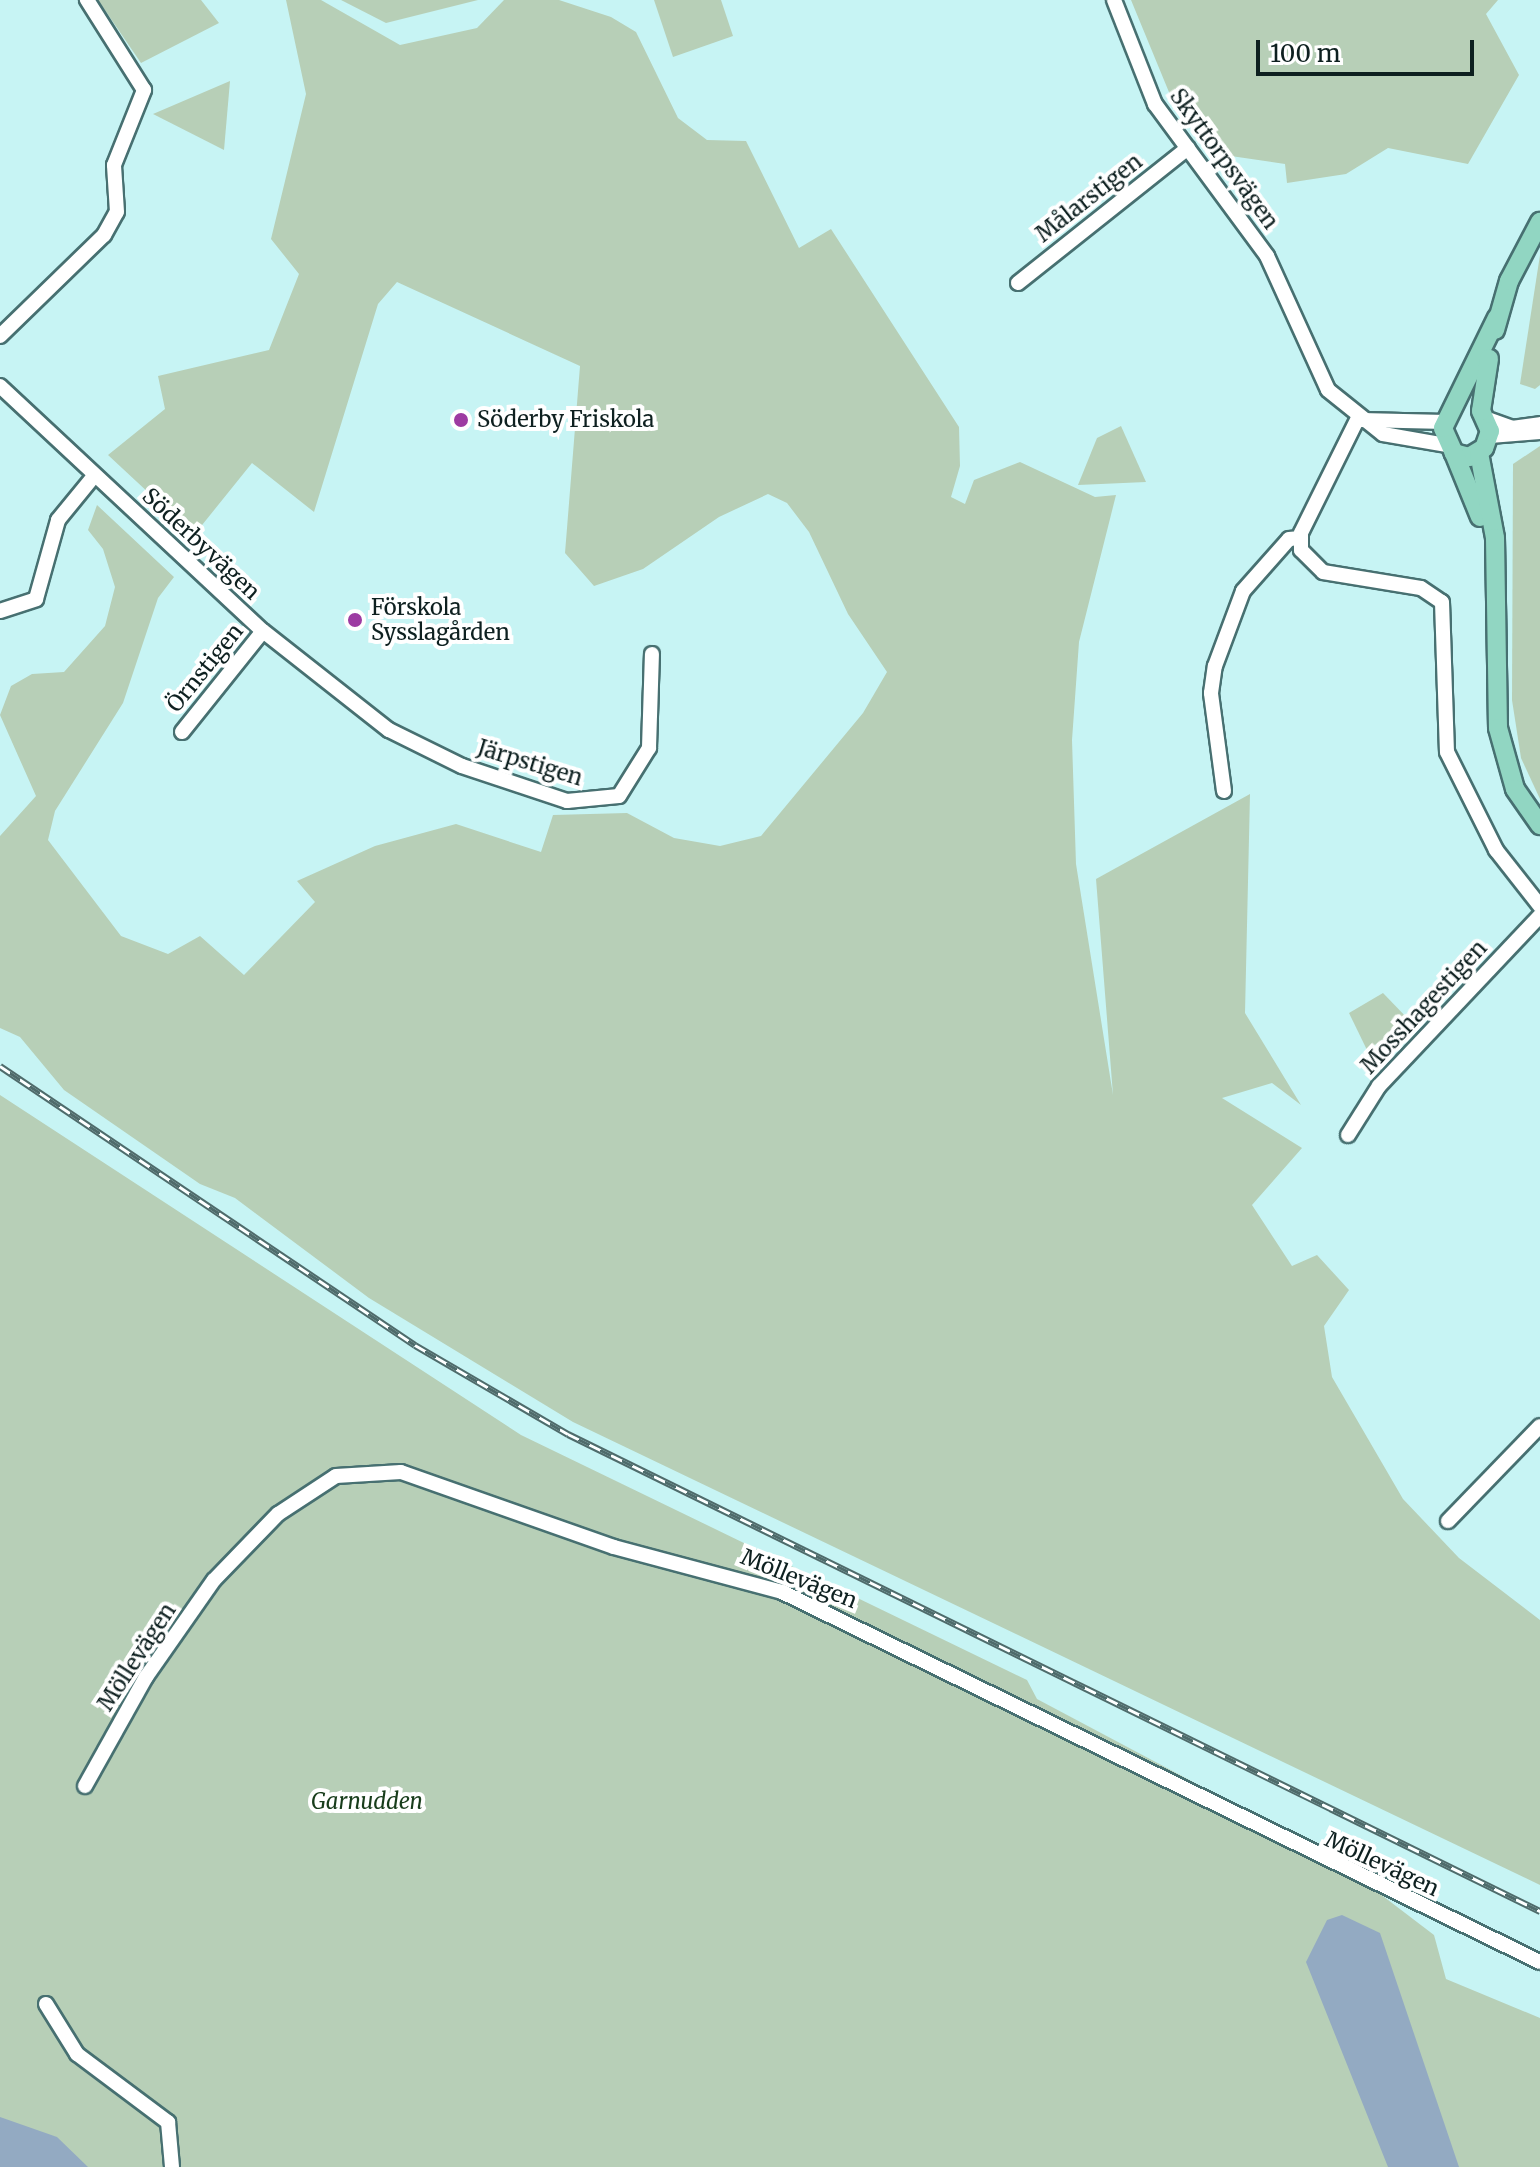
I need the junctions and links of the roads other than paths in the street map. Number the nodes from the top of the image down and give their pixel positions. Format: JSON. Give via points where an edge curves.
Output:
{"nodes":[{"id":1,"x":87,"y":0,"type":"edge"},
{"id":2,"x":1114,"y":0,"type":"edge"},
{"id":3,"x":1188,"y":148,"type":"junction"},
{"id":4,"x":1540,"y":222,"type":"edge"},
{"id":5,"x":1018,"y":283,"type":"dead end"},
{"id":6,"x":1497,"y":318,"type":"junction"},
{"id":7,"x":0,"y":336,"type":"edge"},
{"id":8,"x":0,"y":386,"type":"edge"},
{"id":9,"x":1448,"y":418,"type":"junction"},
{"id":10,"x":1357,"y":420,"type":"junction"},
{"id":11,"x":1485,"y":421,"type":"junction"},
{"id":12,"x":1540,"y":424,"type":"edge"},
{"id":13,"x":1540,"y":432,"type":"edge"},
{"id":14,"x":1450,"y":449,"type":"junction"},
{"id":15,"x":1479,"y":453,"type":"junction"},
{"id":16,"x":94,"y":476,"type":"junction"},
{"id":17,"x":1300,"y":538,"type":"junction"},
{"id":18,"x":1496,"y":565,"type":"junction"},
{"id":19,"x":0,"y":611,"type":"edge"},
{"id":20,"x":263,"y":631,"type":"junction"},
{"id":21,"x":652,"y":654,"type":"dead end"},
{"id":22,"x":381,"y":724,"type":"joint"},
{"id":23,"x":182,"y":732,"type":"dead end"},
{"id":24,"x":1224,"y":791,"type":"dead end"},
{"id":25,"x":1540,"y":825,"type":"edge"},
{"id":26,"x":1540,"y":906,"type":"edge"},
{"id":27,"x":1540,"y":916,"type":"edge"},
{"id":28,"x":1348,"y":1135,"type":"dead end"},
{"id":29,"x":1540,"y":1426,"type":"edge"},
{"id":30,"x":1448,"y":1521,"type":"dead end"},
{"id":31,"x":85,"y":1786,"type":"dead end"},
{"id":32,"x":1540,"y":1962,"type":"edge"},
{"id":33,"x":46,"y":2004,"type":"dead end"},
{"id":34,"x":172,"y":2167,"type":"edge"}],
"edges":[{"from":1,"to":7,"type":"street","via":[[144,90],[114,165],[117,212],[104,235]]},
{"from":2,"to":3,"type":"street","name":"Skyttorpsvägen","via":[[1146,88]]},
{"from":3,"to":5,"type":"street","name":"Målarstigen"},
{"from":3,"to":10,"type":"street","name":"Skyttorpsvägen","via":[[1267,256],[1328,390]]},
{"from":4,"to":6,"type":"main road"},
{"from":6,"to":9,"type":"main road"},
{"from":6,"to":11,"type":"main road"},
{"from":8,"to":16,"type":"street","name":"Söderbyvägen"},
{"from":9,"to":10,"type":"street"},
{"from":9,"to":11,"type":"main road"},
{"from":9,"to":14,"type":"main road"},
{"from":10,"to":14,"type":"street","name":"Skyttorpsvägen","via":[[1383,434]]},
{"from":10,"to":17,"type":"street"},
{"from":11,"to":12,"type":"street","via":[[1512,428]]},
{"from":11,"to":13,"type":"street"},
{"from":11,"to":15,"type":"main road"},
{"from":14,"to":15,"type":"main road"},
{"from":14,"to":18,"type":"main road"},
{"from":15,"to":18,"type":"main road"},
{"from":16,"to":19,"type":"street","via":[[58,520],[36,599]]},
{"from":16,"to":20,"type":"street","name":"Söderbyvägen"},
{"from":17,"to":24,"type":"street","via":[[1289,539],[1243,591],[1215,666],[1211,693]]},
{"from":17,"to":26,"type":"street","via":[[1314,569],[1429,590],[1442,602],[1450,761],[1496,850]]},
{"from":18,"to":25,"type":"main road","via":[[1498,728],[1515,789]]},
{"from":20,"to":22,"type":"street","name":"Söderbyvägen"},
{"from":20,"to":23,"type":"street","name":"Örnstigen"},
{"from":21,"to":22,"type":"street","name":"Järpstigen","via":[[649,748],[636,779],[607,801],[553,797],[462,766]]},
{"from":27,"to":28,"type":"street","name":"Mosshagestigen","via":[[1379,1086]]},
{"from":29,"to":30,"type":"street"},
{"from":31,"to":32,"type":"street","name":"Möllevägen","via":[[146,1677],[205,1592],[278,1514],[336,1476],[401,1472],[614,1547],[782,1592]]},
{"from":33,"to":34,"type":"street","via":[[77,2054],[168,2122]]}]}
